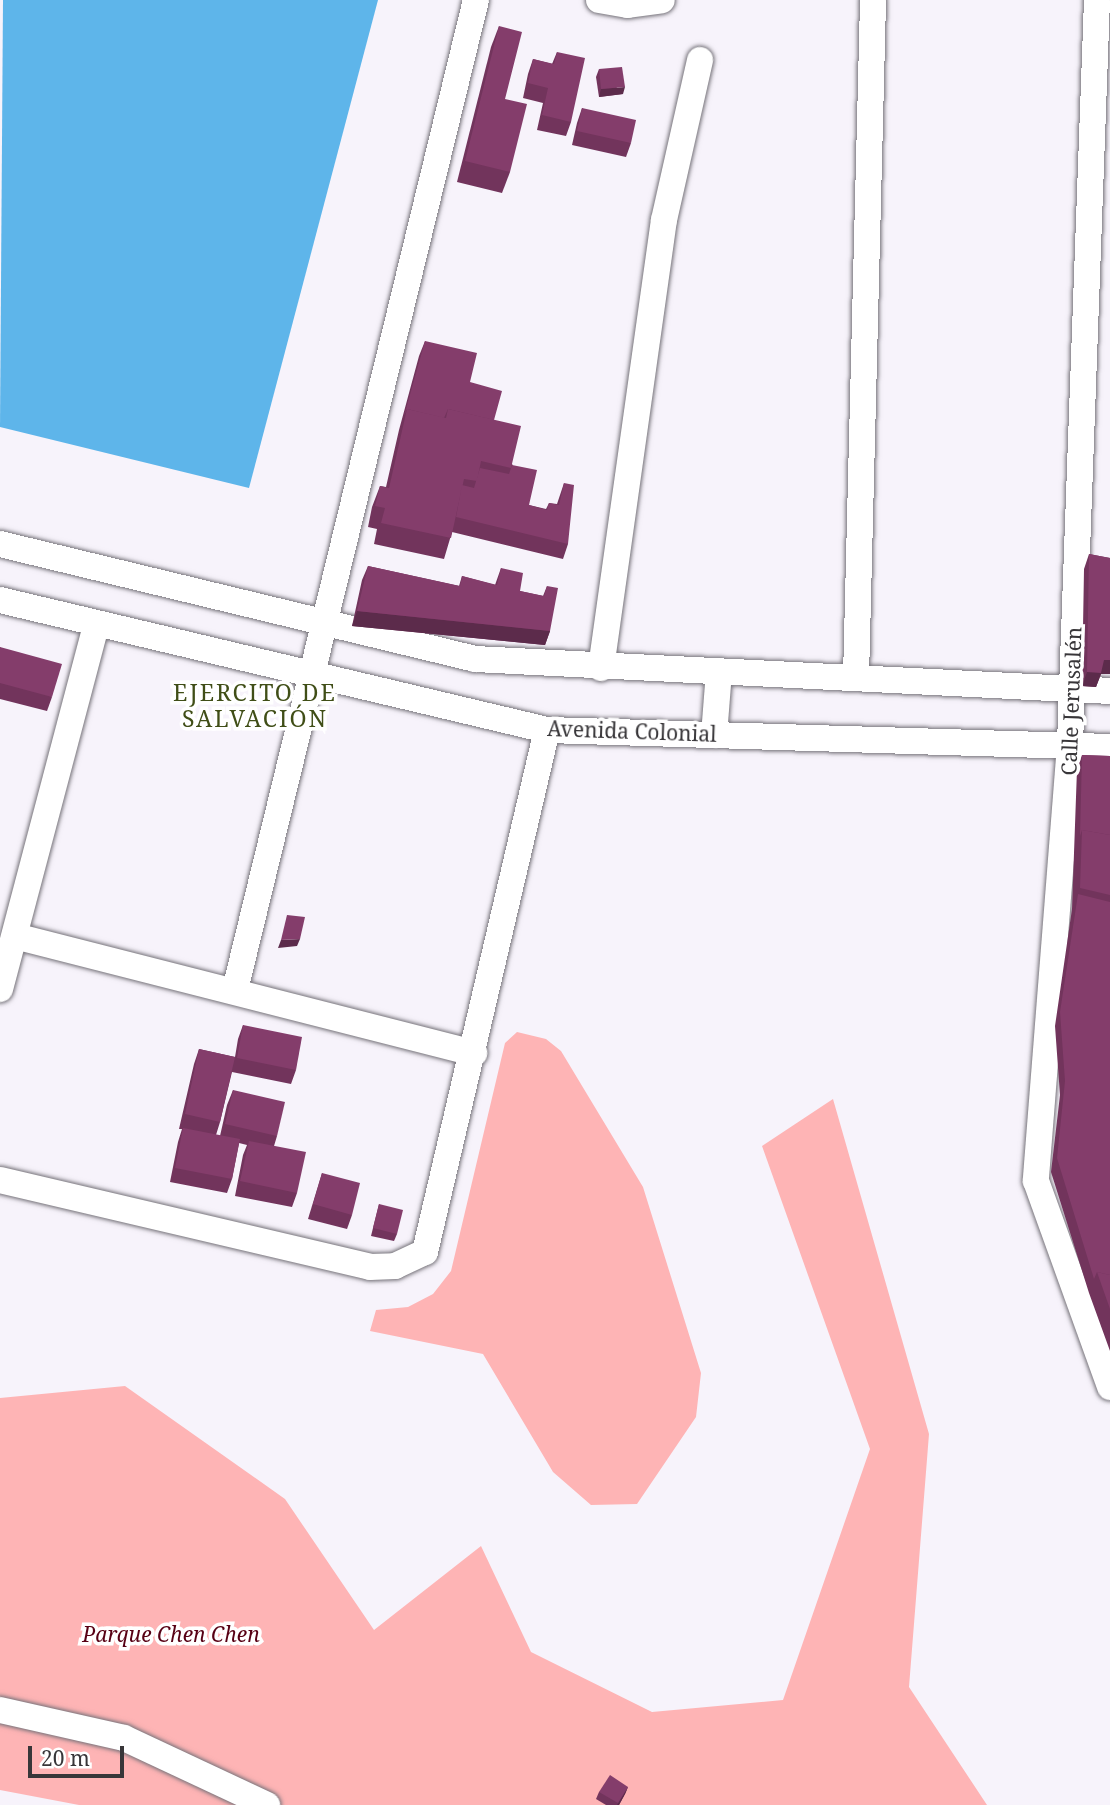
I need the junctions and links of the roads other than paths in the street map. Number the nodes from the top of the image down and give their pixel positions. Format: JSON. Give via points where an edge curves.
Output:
{"nodes":[{"id":1,"x":476,"y":0,"type":"edge"},
{"id":2,"x":600,"y":0,"type":"edge"},
{"id":3,"x":662,"y":0,"type":"edge"},
{"id":4,"x":873,"y":0,"type":"edge"},
{"id":5,"x":1097,"y":0,"type":"edge"},
{"id":6,"x":700,"y":60,"type":"dead end"},
{"id":7,"x":0,"y":544,"type":"edge"},
{"id":8,"x":0,"y":600,"type":"edge"},
{"id":9,"x":96,"y":625,"type":"junction"},
{"id":10,"x":324,"y":625,"type":"junction"},
{"id":11,"x":601,"y":668,"type":"junction"},
{"id":12,"x":719,"y":673,"type":"junction"},
{"id":13,"x":311,"y":678,"type":"junction"},
{"id":14,"x":856,"y":678,"type":"junction"},
{"id":15,"x":1072,"y":690,"type":"junction"},
{"id":16,"x":1110,"y":691,"type":"edge"},
{"id":17,"x":547,"y":730,"type":"junction"},
{"id":18,"x":714,"y":735,"type":"junction"},
{"id":19,"x":1070,"y":745,"type":"junction"},
{"id":20,"x":1110,"y":747,"type":"edge"},
{"id":21,"x":12,"y":925,"type":"edge"},
{"id":22,"x":0,"y":989,"type":"edge"},
{"id":23,"x":235,"y":990,"type":"junction"},
{"id":24,"x":474,"y":1053,"type":"junction"},
{"id":25,"x":0,"y":1180,"type":"edge"},
{"id":26,"x":1110,"y":1387,"type":"edge"},
{"id":27,"x":0,"y":1710,"type":"edge"},
{"id":28,"x":267,"y":1805,"type":"edge"}],
"edges":[{"from":1,"to":10,"type":"street"},
{"from":2,"to":3,"type":"street","via":[[628,5]]},
{"from":4,"to":14,"type":"street"},
{"from":5,"to":15,"type":"street","name":"Calle Jerusalén"},
{"from":6,"to":11,"type":"street","via":[[664,220]]},
{"from":7,"to":10,"type":"street"},
{"from":8,"to":9,"type":"street","name":"Avenida Colonial"},
{"from":9,"to":13,"type":"street","name":"Avenida Colonial"},
{"from":9,"to":21,"type":"street"},
{"from":10,"to":11,"type":"street","via":[[475,659]]},
{"from":10,"to":13,"type":"street"},
{"from":11,"to":12,"type":"street"},
{"from":12,"to":14,"type":"street"},
{"from":12,"to":18,"type":"street"},
{"from":13,"to":17,"type":"street","name":"Avenida Colonial"},
{"from":13,"to":23,"type":"street"},
{"from":14,"to":15,"type":"street"},
{"from":15,"to":16,"type":"street"},
{"from":15,"to":19,"type":"street","name":"Calle Jerusalén"},
{"from":17,"to":18,"type":"street","name":"Avenida Colonial"},
{"from":17,"to":24,"type":"street"},
{"from":18,"to":19,"type":"street","name":"Avenida Colonial"},
{"from":19,"to":20,"type":"street","name":"Avenida Colonial"},
{"from":19,"to":26,"type":"street","name":"Calle Jerusalén","via":[[1036,1181]]},
{"from":21,"to":22,"type":"street"},
{"from":21,"to":23,"type":"street"},
{"from":23,"to":24,"type":"street"},
{"from":24,"to":25,"type":"street","via":[[425,1252],[395,1266],[370,1267]]},
{"from":27,"to":28,"type":"street","via":[[124,1738]]}]}
